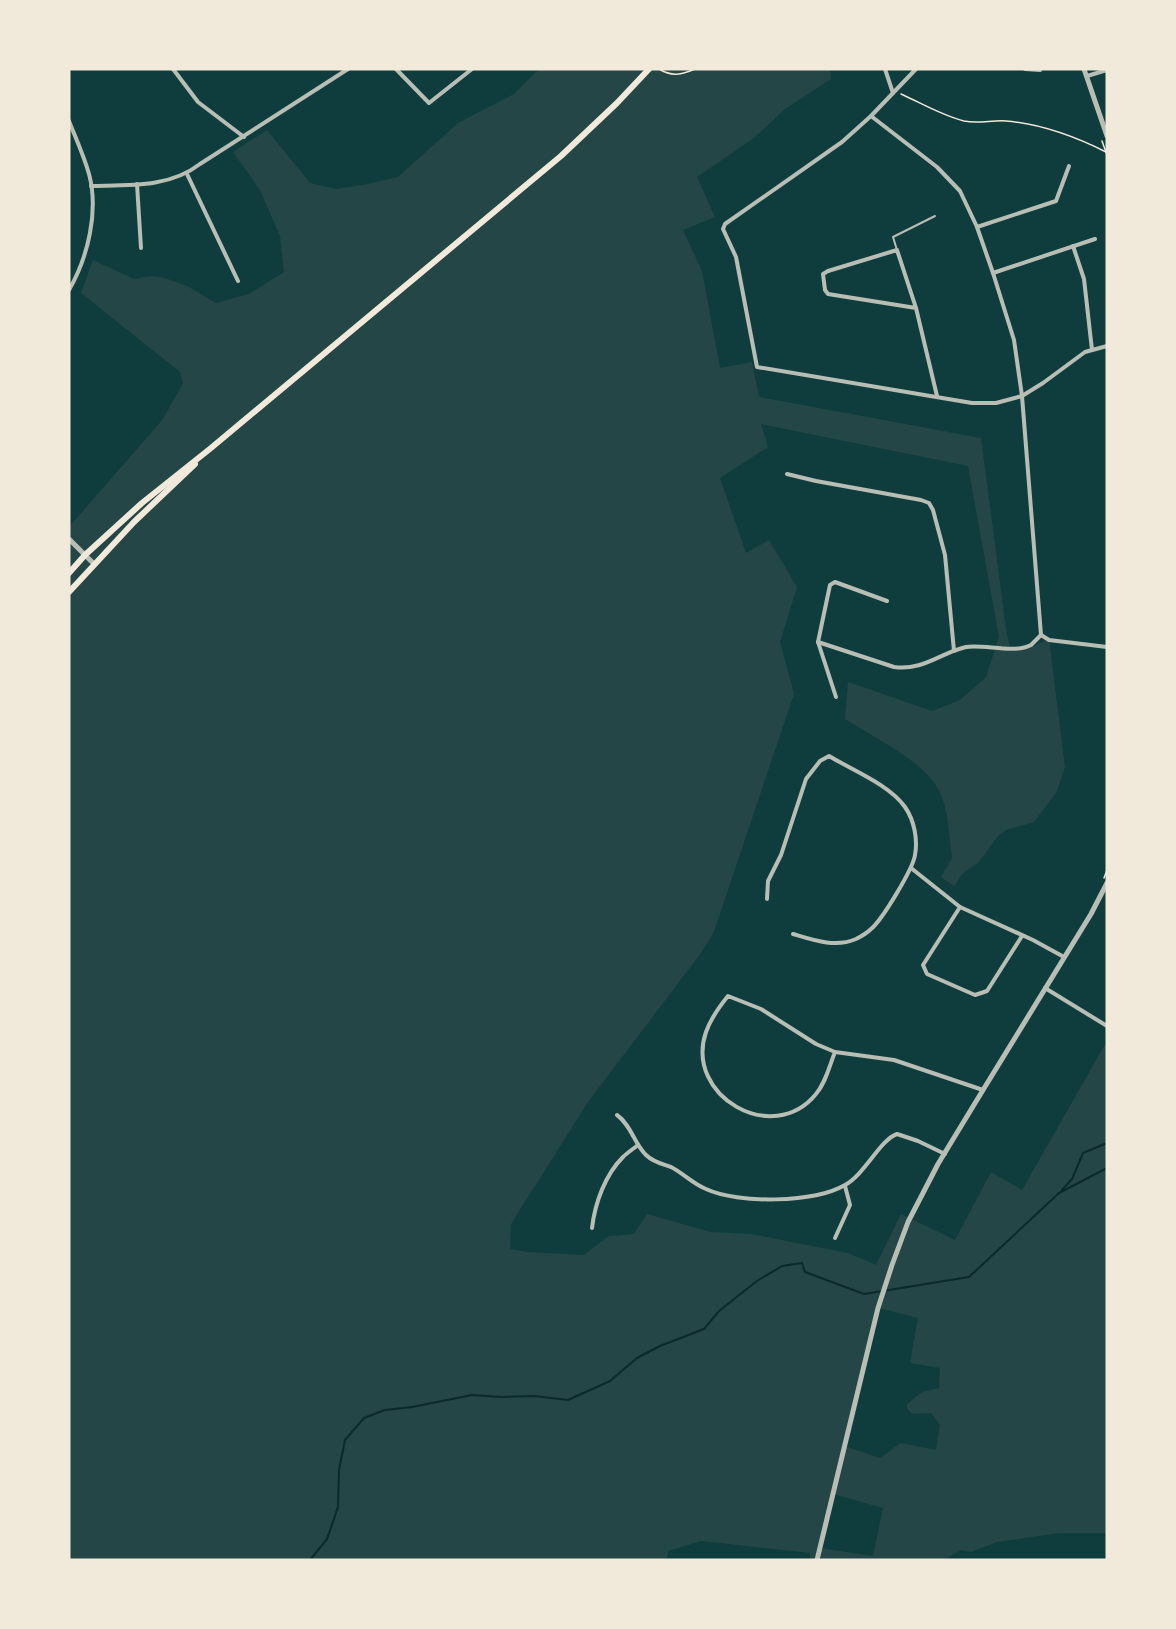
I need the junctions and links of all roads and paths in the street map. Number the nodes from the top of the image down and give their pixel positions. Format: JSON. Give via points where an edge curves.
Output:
{"nodes":[{"id":1,"x":173,"y":69,"type":"edge"},
{"id":2,"x":348,"y":69,"type":"edge"},
{"id":3,"x":396,"y":69,"type":"edge"},
{"id":4,"x":472,"y":69,"type":"edge"},
{"id":5,"x":649,"y":69,"type":"edge"},
{"id":6,"x":659,"y":69,"type":"edge"},
{"id":7,"x":695,"y":69,"type":"edge"},
{"id":8,"x":885,"y":69,"type":"edge"},
{"id":9,"x":916,"y":69,"type":"edge"},
{"id":10,"x":1025,"y":69,"type":"edge"},
{"id":11,"x":1084,"y":69,"type":"edge"},
{"id":12,"x":1040,"y":70,"type":"edge"},
{"id":13,"x":1107,"y":70,"type":"edge"},
{"id":14,"x":1086,"y":76,"type":"junction"},
{"id":15,"x":894,"y":92,"type":"junction"},
{"id":16,"x":871,"y":116,"type":"junction"},
{"id":17,"x":69,"y":121,"type":"edge"},
{"id":18,"x":1107,"y":136,"type":"edge"},
{"id":19,"x":244,"y":137,"type":"junction"},
{"id":20,"x":1106,"y":152,"type":"edge"},
{"id":21,"x":1070,"y":166,"type":"dead end"},
{"id":22,"x":187,"y":174,"type":"junction"},
{"id":23,"x":137,"y":184,"type":"junction"},
{"id":24,"x":91,"y":186,"type":"junction"},
{"id":25,"x":935,"y":216,"type":"dead end"},
{"id":26,"x":977,"y":227,"type":"junction"},
{"id":27,"x":1095,"y":239,"type":"dead end"},
{"id":28,"x":1073,"y":246,"type":"junction"},
{"id":29,"x":141,"y":248,"type":"dead end"},
{"id":30,"x":897,"y":250,"type":"junction"},
{"id":31,"x":993,"y":273,"type":"junction"},
{"id":32,"x":238,"y":280,"type":"dead end"},
{"id":33,"x":69,"y":290,"type":"edge"},
{"id":34,"x":916,"y":308,"type":"junction"},
{"id":35,"x":1107,"y":346,"type":"edge"},
{"id":36,"x":1092,"y":350,"type":"junction"},
{"id":37,"x":937,"y":396,"type":"junction"},
{"id":38,"x":1022,"y":396,"type":"junction"},
{"id":39,"x":211,"y":448,"type":"junction"},
{"id":40,"x":787,"y":474,"type":"dead end"},
{"id":41,"x":69,"y":539,"type":"edge"},
{"id":42,"x":85,"y":555,"type":"junction"},
{"id":43,"x":94,"y":564,"type":"junction"},
{"id":44,"x":69,"y":573,"type":"edge"},
{"id":45,"x":69,"y":592,"type":"edge"},
{"id":46,"x":887,"y":601,"type":"dead end"},
{"id":47,"x":1041,"y":635,"type":"junction"},
{"id":48,"x":818,"y":642,"type":"junction"},
{"id":49,"x":1107,"y":647,"type":"edge"},
{"id":50,"x":954,"y":651,"type":"junction"},
{"id":51,"x":836,"y":696,"type":"dead end"},
{"id":52,"x":911,"y":868,"type":"junction"},
{"id":53,"x":1107,"y":883,"type":"edge"},
{"id":54,"x":767,"y":898,"type":"dead end"},
{"id":55,"x":960,"y":907,"type":"junction"},
{"id":56,"x":793,"y":934,"type":"dead end"},
{"id":57,"x":1022,"y":936,"type":"junction"},
{"id":58,"x":1064,"y":957,"type":"junction"},
{"id":59,"x":1045,"y":988,"type":"junction"},
{"id":60,"x":1107,"y":1026,"type":"edge"},
{"id":61,"x":835,"y":1052,"type":"junction"},
{"id":62,"x":983,"y":1090,"type":"junction"},
{"id":63,"x":617,"y":1114,"type":"dead end"},
{"id":64,"x":638,"y":1145,"type":"junction"},
{"id":65,"x":945,"y":1154,"type":"junction"},
{"id":66,"x":845,"y":1186,"type":"junction"},
{"id":67,"x":592,"y":1228,"type":"dead end"},
{"id":68,"x":836,"y":1238,"type":"dead end"},
{"id":69,"x":817,"y":1560,"type":"edge"}],
"edges":[{"from":1,"to":19,"type":"street","via":[[198,102]]},
{"from":2,"to":19,"type":"street"},
{"from":3,"to":4,"type":"street","via":[[429,103]]},
{"from":5,"to":39,"type":"main road","via":[[561,156]]},
{"from":6,"to":7,"type":"path","via":[[678,75]]},
{"from":8,"to":15,"type":"street"},
{"from":9,"to":15,"type":"street"},
{"from":10,"to":12,"type":"street"},
{"from":11,"to":14,"type":"street"},
{"from":13,"to":14,"type":"street"},
{"from":14,"to":18,"type":"street"},
{"from":15,"to":16,"type":"street"},
{"from":15,"to":20,"type":"path","via":[[965,121],[1005,121],[1055,130]]},
{"from":16,"to":26,"type":"street","via":[[937,167],[960,191]]},
{"from":16,"to":37,"type":"street","via":[[723,229],[736,257],[757,367]]},
{"from":17,"to":24,"type":"street"},
{"from":19,"to":22,"type":"street"},
{"from":21,"to":26,"type":"street","via":[[1056,201]]},
{"from":22,"to":23,"type":"street","via":[[167,182]]},
{"from":22,"to":32,"type":"street"},
{"from":23,"to":24,"type":"street"},
{"from":23,"to":29,"type":"street"},
{"from":24,"to":33,"type":"street","via":[[93,213],[87,246]]},
{"from":25,"to":30,"type":"lane","via":[[893,237]]},
{"from":26,"to":31,"type":"street"},
{"from":27,"to":28,"type":"street"},
{"from":28,"to":31,"type":"street"},
{"from":28,"to":36,"type":"street","via":[[1084,279]]},
{"from":30,"to":34,"type":"street"},
{"from":30,"to":34,"type":"street","via":[[828,271],[823,274],[825,290],[828,294]]},
{"from":31,"to":38,"type":"street","via":[[1014,340]]},
{"from":34,"to":37,"type":"street"},
{"from":35,"to":36,"type":"street"},
{"from":36,"to":38,"type":"street"},
{"from":37,"to":38,"type":"street","via":[[972,403],[996,403]]},
{"from":38,"to":47,"type":"street"},
{"from":39,"to":42,"type":"main road"},
{"from":39,"to":43,"type":"main road"},
{"from":40,"to":50,"type":"street","via":[[929,503],[945,555]]},
{"from":41,"to":42,"type":"street"},
{"from":42,"to":43,"type":"street"},
{"from":42,"to":44,"type":"main road"},
{"from":43,"to":45,"type":"main road"},
{"from":46,"to":48,"type":"street","via":[[835,582],[830,585]]},
{"from":47,"to":49,"type":"street","via":[[1049,640]]},
{"from":47,"to":50,"type":"street","via":[[1031,645],[1020,648],[967,647]]},
{"from":48,"to":50,"type":"street","via":[[905,669]]},
{"from":48,"to":51,"type":"street"},
{"from":52,"to":54,"type":"street","via":[[916,843],[914,825],[904,807],[891,792],[830,756],[820,761],[806,779],[781,855],[768,881]]},
{"from":52,"to":55,"type":"street"},
{"from":52,"to":56,"type":"street","via":[[872,929],[855,940],[837,944]]},
{"from":53,"to":58,"type":"street"},
{"from":55,"to":57,"type":"street"},
{"from":55,"to":57,"type":"street","via":[[924,965],[927,974],[975,995],[987,991]]},
{"from":57,"to":58,"type":"street"},
{"from":58,"to":59,"type":"street"},
{"from":59,"to":60,"type":"street"},
{"from":59,"to":62,"type":"street"},
{"from":61,"to":61,"type":"street","via":[[761,1009],[728,996],[706,1032],[703,1049],[711,1082],[721,1096],[735,1107],[767,1116],[796,1109],[815,1096]]},
{"from":61,"to":62,"type":"street","via":[[894,1060]]},
{"from":62,"to":65,"type":"street"},
{"from":63,"to":64,"type":"street"},
{"from":64,"to":66,"type":"street","via":[[646,1156],[699,1186],[735,1197],[808,1196]]},
{"from":64,"to":67,"type":"street","via":[[624,1155],[606,1184]]},
{"from":65,"to":66,"type":"street","via":[[907,1136],[893,1135]]},
{"from":65,"to":69,"type":"street","via":[[908,1222],[886,1281]]},
{"from":66,"to":68,"type":"street","via":[[850,1205]]}]}
